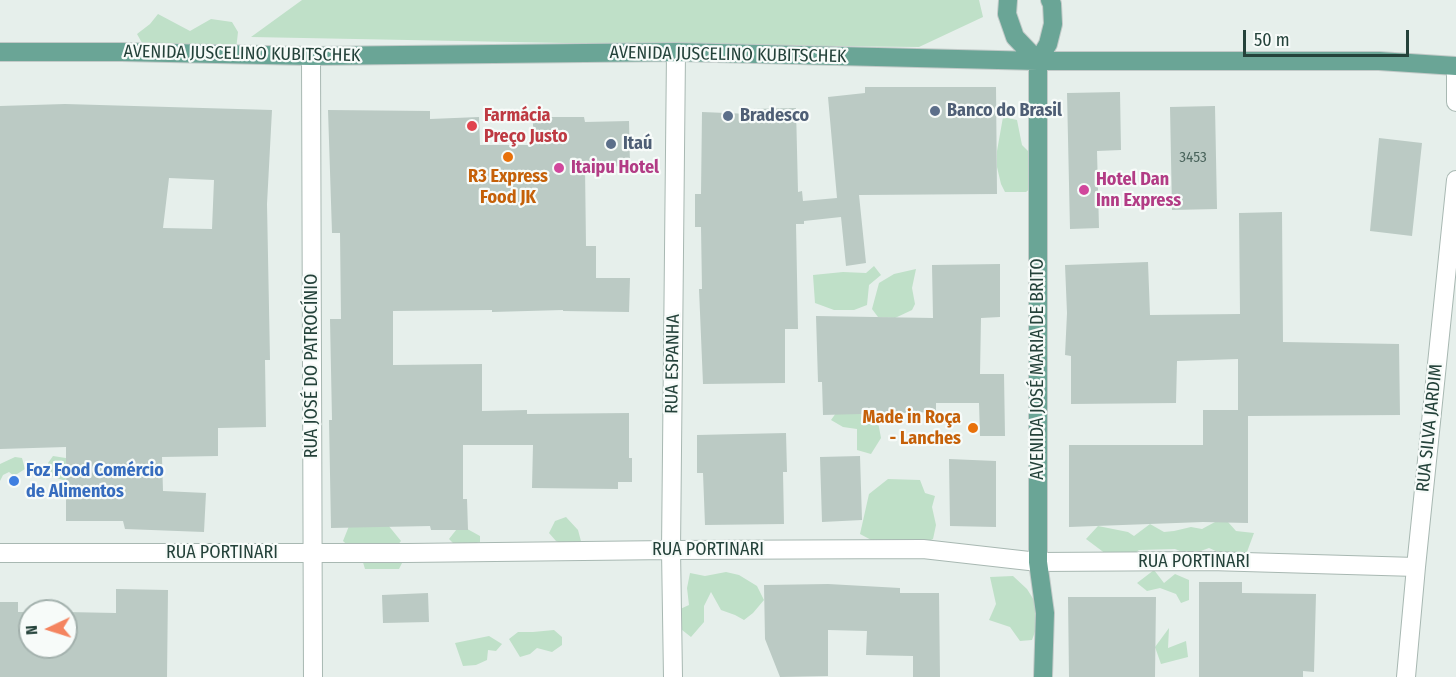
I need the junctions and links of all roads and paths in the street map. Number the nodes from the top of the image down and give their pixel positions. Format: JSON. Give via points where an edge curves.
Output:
{"nodes":[{"id":1,"x":1008,"y":0,"type":"edge"},
{"id":2,"x":1050,"y":0,"type":"edge"},
{"id":3,"x":0,"y":52,"type":"edge"},
{"id":4,"x":676,"y":52,"type":"junction"},
{"id":5,"x":310,"y":56,"type":"junction"},
{"id":6,"x":1038,"y":61,"type":"junction"},
{"id":7,"x":1456,"y":66,"type":"edge"},
{"id":8,"x":1456,"y":102,"type":"edge"},
{"id":9,"x":1456,"y":180,"type":"edge"},
{"id":10,"x":671,"y":550,"type":"junction"},
{"id":11,"x":0,"y":553,"type":"edge"},
{"id":12,"x":312,"y":553,"type":"junction"},
{"id":13,"x":1038,"y":561,"type":"junction"},
{"id":14,"x":1416,"y":567,"type":"junction"},
{"id":15,"x":313,"y":677,"type":"edge"},
{"id":16,"x":673,"y":677,"type":"edge"},
{"id":17,"x":1043,"y":677,"type":"edge"},
{"id":18,"x":1406,"y":677,"type":"edge"}],
"edges":[{"from":1,"to":6,"type":"main road","via":[[1006,14],[1015,37]]},
{"from":2,"to":6,"type":"main road","via":[[1053,24]]},
{"from":3,"to":5,"type":"main road","name":"AVENIDA JUSCELINO KUBITSCHEK"},
{"from":4,"to":5,"type":"main road","name":"AVENIDA JUSCELINO KUBITSCHEK"},
{"from":4,"to":6,"type":"main road","name":"AVENIDA JUSCELINO KUBITSCHEK"},
{"from":4,"to":10,"type":"street","name":"RUA ESPANHA"},
{"from":5,"to":12,"type":"street","name":"RUA JOSÉ DO PATROCÍNIO"},
{"from":6,"to":7,"type":"main road","name":"AVENIDA JUSCELINO KUBITSCHEK","via":[[1379,61]]},
{"from":6,"to":13,"type":"main road","name":"AVENIDA JOSÉ MARIA DE BRITO"},
{"from":7,"to":8,"type":"street"},
{"from":9,"to":14,"type":"street","name":"RUA SILVA JARDIM"},
{"from":10,"to":12,"type":"street","name":"RUA PORTINARI"},
{"from":10,"to":13,"type":"street","name":"RUA PORTINARI","via":[[923,549]]},
{"from":10,"to":16,"type":"street","name":"RUA ESPANHA"},
{"from":11,"to":12,"type":"street","name":"RUA PORTINARI"},
{"from":12,"to":15,"type":"street","name":"RUA JOSÉ DO PATROCÍNIO"},
{"from":13,"to":14,"type":"street","name":"RUA PORTINARI"},
{"from":13,"to":17,"type":"main road","name":"AVENIDA JOSÉ MARIA DE BRITO","via":[[1045,613]]},
{"from":14,"to":18,"type":"street","name":"RUA SILVA JARDIM"}]}
